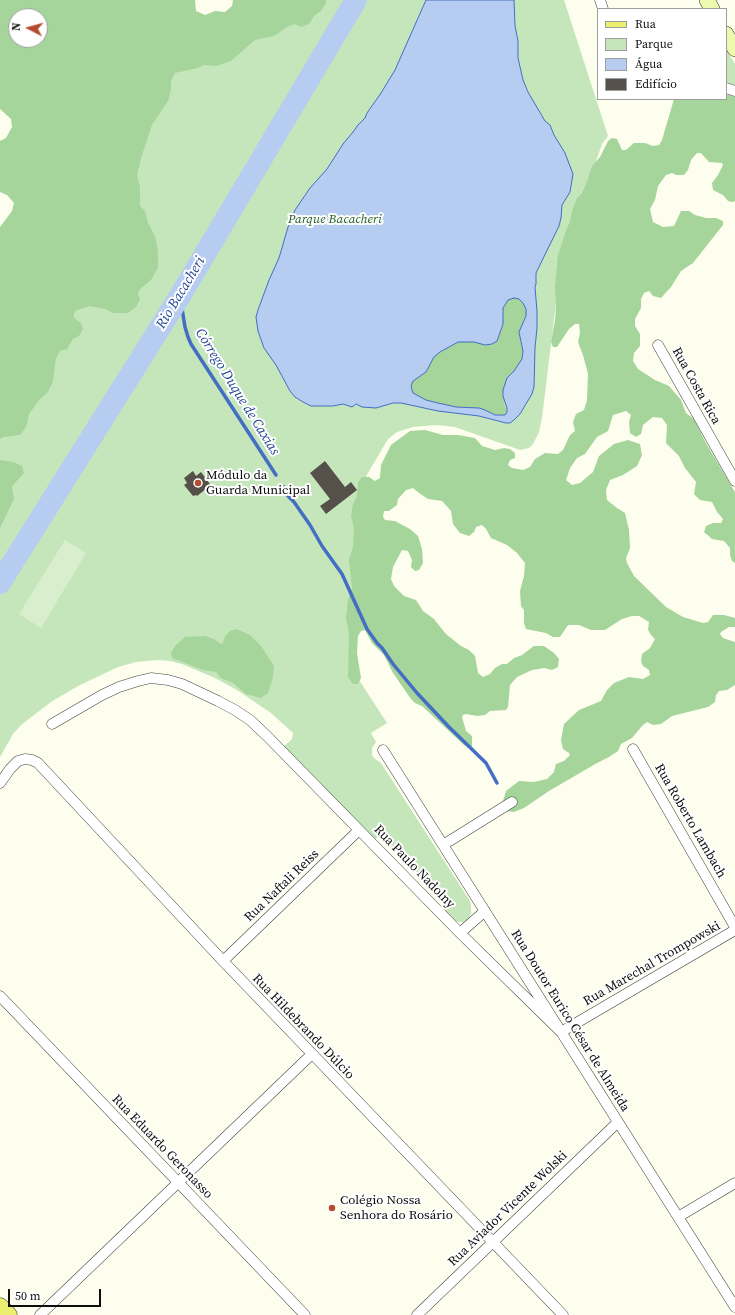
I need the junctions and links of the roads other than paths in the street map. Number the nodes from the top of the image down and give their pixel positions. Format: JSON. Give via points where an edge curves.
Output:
{"nodes":[{"id":1,"x":727,"y":36,"type":"edge"},
{"id":2,"x":735,"y":49,"type":"edge"},
{"id":3,"x":658,"y":345,"type":"dead end"},
{"id":4,"x":735,"y":481,"type":"edge"},
{"id":5,"x":52,"y":724,"type":"dead end"},
{"id":6,"x":634,"y":749,"type":"dead end"},
{"id":7,"x":383,"y":750,"type":"dead end"},
{"id":8,"x":0,"y":783,"type":"edge"},
{"id":9,"x":512,"y":802,"type":"dead end"},
{"id":10,"x":359,"y":830,"type":"junction"},
{"id":11,"x":443,"y":845,"type":"junction"},
{"id":12,"x":485,"y":911,"type":"junction"},
{"id":13,"x":735,"y":929,"type":"edge"},
{"id":14,"x":460,"y":933,"type":"junction"},
{"id":15,"x":223,"y":961,"type":"junction"},
{"id":16,"x":0,"y":998,"type":"edge"},
{"id":17,"x":561,"y":1032,"type":"junction"},
{"id":18,"x":312,"y":1054,"type":"junction"},
{"id":19,"x":618,"y":1122,"type":"junction"},
{"id":20,"x":179,"y":1182,"type":"junction"},
{"id":21,"x":735,"y":1183,"type":"edge"},
{"id":22,"x":678,"y":1217,"type":"junction"},
{"id":23,"x":492,"y":1242,"type":"junction"},
{"id":24,"x":0,"y":1306,"type":"edge"},
{"id":25,"x":735,"y":1307,"type":"edge"},
{"id":26,"x":9,"y":1315,"type":"edge"},
{"id":27,"x":40,"y":1315,"type":"edge"},
{"id":28,"x":305,"y":1315,"type":"edge"},
{"id":29,"x":416,"y":1315,"type":"edge"},
{"id":30,"x":563,"y":1315,"type":"edge"}],
"edges":[{"from":1,"to":2,"type":"main road"},
{"from":3,"to":4,"type":"street","name":"Rua Costa Rica"},
{"from":5,"to":10,"type":"street","name":"Rua Paulo Nadolny","via":[[120,687],[151,678],[168,680],[218,701],[250,720]]},
{"from":6,"to":13,"type":"street","name":"Rua Roberto Lambach"},
{"from":7,"to":11,"type":"street","name":"Rua Doutor Eurico César de Almeida"},
{"from":8,"to":15,"type":"street","name":"Rua Hildebrando Dúlcio","via":[[18,761],[25,758],[38,763]]},
{"from":9,"to":11,"type":"street"},
{"from":10,"to":14,"type":"street","name":"Rua Paulo Nadolny"},
{"from":10,"to":15,"type":"street","name":"Rua Naftali Reiss"},
{"from":11,"to":12,"type":"street","name":"Rua Doutor Eurico César de Almeida"},
{"from":12,"to":14,"type":"street"},
{"from":12,"to":17,"type":"street","name":"Rua Doutor Eurico César de Almeida"},
{"from":13,"to":17,"type":"street","name":"Rua Marechal Trompowski"},
{"from":14,"to":17,"type":"street","name":"Rua Paulo Nadolny"},
{"from":15,"to":18,"type":"street","name":"Rua Hildebrando Dúlcio"},
{"from":16,"to":20,"type":"street","name":"Rua Eduardo Geronasso"},
{"from":17,"to":19,"type":"street","name":"Rua Doutor Eurico César de Almeida"},
{"from":18,"to":20,"type":"street"},
{"from":18,"to":23,"type":"street","name":"Rua Hildebrando Dúlcio"},
{"from":19,"to":22,"type":"street","name":"Rua Doutor Eurico César de Almeida"},
{"from":19,"to":23,"type":"street","name":"Rua Aviador Vicente Wolski"},
{"from":20,"to":27,"type":"street"},
{"from":20,"to":28,"type":"street","name":"Rua Eduardo Geronasso"},
{"from":21,"to":22,"type":"street"},
{"from":22,"to":25,"type":"street","name":"Rua Doutor Eurico César de Almeida"},
{"from":23,"to":29,"type":"street","name":"Rua Aviador Vicente Wolski"},
{"from":23,"to":30,"type":"street","name":"Rua Hildebrando Dúlcio"},
{"from":24,"to":26,"type":"main road"}]}
